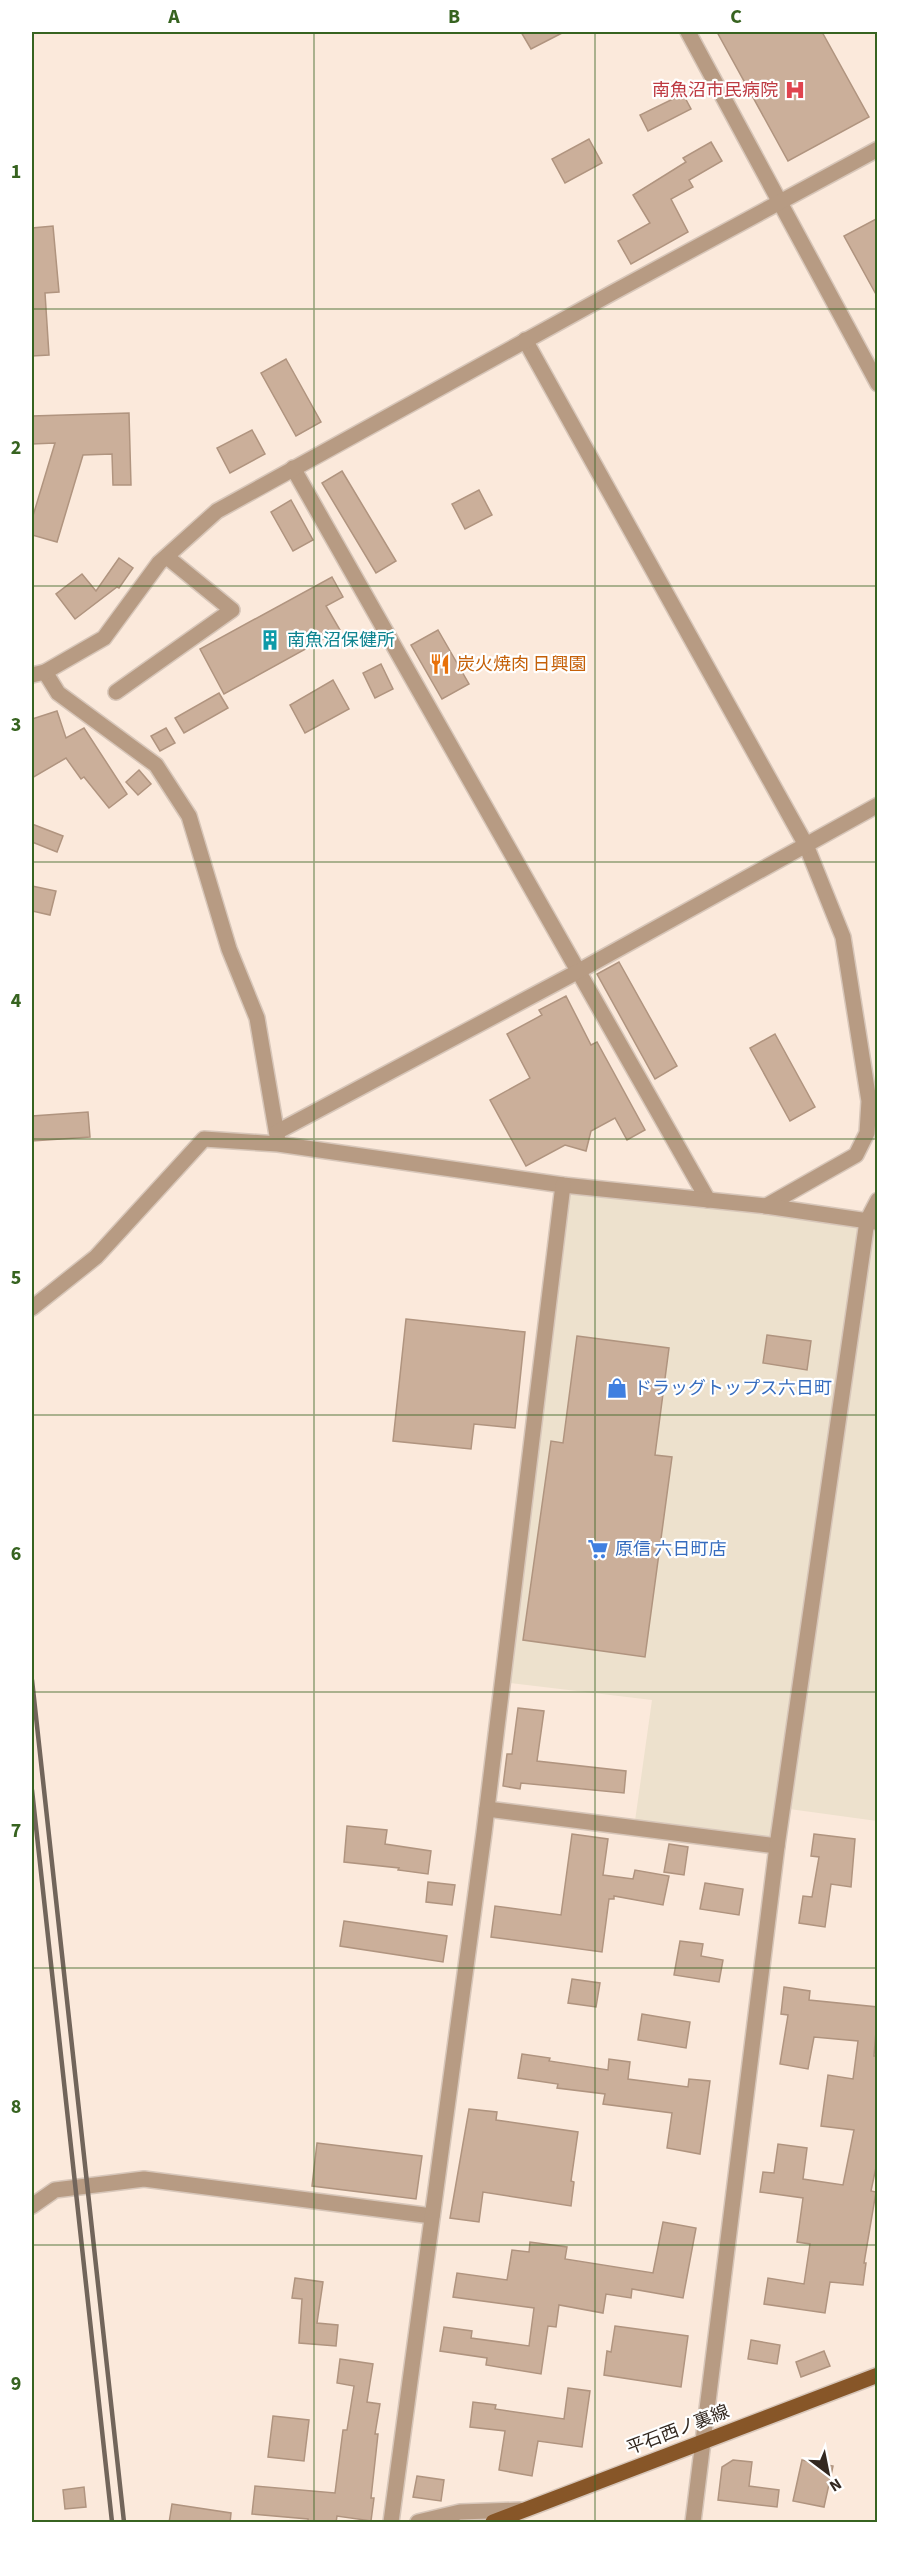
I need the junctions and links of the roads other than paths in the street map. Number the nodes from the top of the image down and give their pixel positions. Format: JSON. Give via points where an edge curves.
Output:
{"nodes":[{"id":1,"x":688,"y":32,"type":"edge"},
{"id":2,"x":878,"y":149,"type":"edge"},
{"id":3,"x":780,"y":204,"type":"junction"},
{"id":4,"x":525,"y":340,"type":"junction"},
{"id":5,"x":878,"y":384,"type":"edge"},
{"id":6,"x":293,"y":468,"type":"junction"},
{"id":7,"x":167,"y":556,"type":"junction"},
{"id":8,"x":38,"y":674,"type":"edge"},
{"id":9,"x":116,"y":692,"type":"dead end"},
{"id":10,"x":878,"y":805,"type":"edge"},
{"id":11,"x":806,"y":845,"type":"junction"},
{"id":12,"x":578,"y":972,"type":"junction"},
{"id":13,"x":278,"y":1138,"type":"junction"},
{"id":14,"x":563,"y":1185,"type":"junction"},
{"id":15,"x":708,"y":1200,"type":"junction"},
{"id":16,"x":878,"y":1200,"type":"edge"},
{"id":17,"x":766,"y":1206,"type":"junction"},
{"id":18,"x":872,"y":1222,"type":"edge"},
{"id":19,"x":32,"y":1308,"type":"edge"},
{"id":20,"x":487,"y":1809,"type":"junction"},
{"id":21,"x":777,"y":1846,"type":"junction"},
{"id":22,"x":32,"y":2206,"type":"edge"},
{"id":23,"x":432,"y":2216,"type":"junction"},
{"id":24,"x":878,"y":2375,"type":"edge"},
{"id":25,"x":704,"y":2440,"type":"junction"},
{"id":26,"x":526,"y":2510,"type":"junction"},
{"id":27,"x":391,"y":2523,"type":"edge"},
{"id":28,"x":418,"y":2523,"type":"edge"},
{"id":29,"x":493,"y":2523,"type":"edge"},
{"id":30,"x":514,"y":2523,"type":"edge"},
{"id":31,"x":693,"y":2523,"type":"edge"}],
"edges":[{"from":1,"to":3,"type":"street"},
{"from":2,"to":3,"type":"street"},
{"from":3,"to":4,"type":"street"},
{"from":3,"to":5,"type":"street"},
{"from":4,"to":6,"type":"street"},
{"from":4,"to":11,"type":"street"},
{"from":6,"to":7,"type":"street","via":[[217,511]]},
{"from":6,"to":12,"type":"street"},
{"from":7,"to":8,"type":"street","via":[[104,638]]},
{"from":7,"to":9,"type":"street","via":[[232,610]]},
{"from":8,"to":13,"type":"street","via":[[156,765],[189,816],[229,949],[257,1018]]},
{"from":10,"to":11,"type":"street"},
{"from":11,"to":12,"type":"street"},
{"from":11,"to":17,"type":"street","via":[[843,936],[869,1101],[867,1133],[856,1155]]},
{"from":12,"to":13,"type":"street"},
{"from":12,"to":15,"type":"street"},
{"from":13,"to":14,"type":"street"},
{"from":13,"to":19,"type":"street","via":[[204,1139],[96,1257]]},
{"from":14,"to":15,"type":"street"},
{"from":14,"to":20,"type":"street"},
{"from":15,"to":17,"type":"street"},
{"from":16,"to":18,"type":"street"},
{"from":17,"to":18,"type":"street"},
{"from":18,"to":21,"type":"street"},
{"from":20,"to":21,"type":"street"},
{"from":20,"to":23,"type":"street"},
{"from":21,"to":25,"type":"street"},
{"from":22,"to":23,"type":"street","via":[[55,2190],[144,2179]]},
{"from":23,"to":27,"type":"street"},
{"from":24,"to":25,"type":"main road","name":"平石西ノ裏線"},
{"from":25,"to":26,"type":"main road","name":"平石西ノ裏線"},
{"from":25,"to":31,"type":"street"},
{"from":26,"to":28,"type":"street","via":[[460,2512]]},
{"from":26,"to":29,"type":"main road","name":"平石西ノ裏線"},
{"from":26,"to":30,"type":"street"}]}
